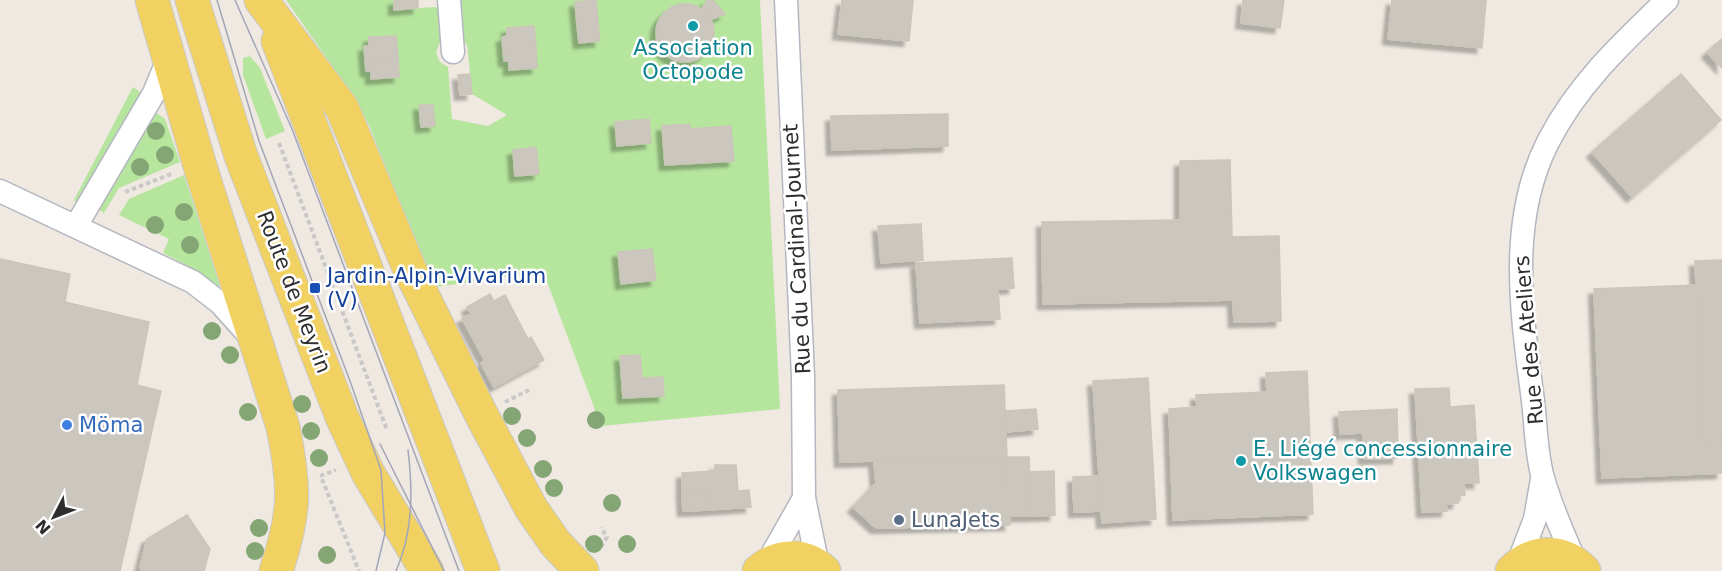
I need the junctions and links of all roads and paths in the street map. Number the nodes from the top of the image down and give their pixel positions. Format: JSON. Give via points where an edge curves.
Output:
{"nodes":[{"id":1,"x":152,"y":0,"type":"edge"},
{"id":2,"x":192,"y":0,"type":"edge"},
{"id":3,"x":260,"y":0,"type":"edge"},
{"id":4,"x":449,"y":0,"type":"edge"},
{"id":5,"x":786,"y":0,"type":"edge"},
{"id":6,"x":1667,"y":0,"type":"edge"},
{"id":7,"x":453,"y":52,"type":"dead end"},
{"id":8,"x":169,"y":57,"type":"junction"},
{"id":9,"x":279,"y":143,"type":"dead end"},
{"id":10,"x":184,"y":169,"type":"dead end"},
{"id":11,"x":0,"y":191,"type":"edge"},
{"id":12,"x":122,"y":194,"type":"dead end"},
{"id":13,"x":76,"y":226,"type":"junction"},
{"id":14,"x":259,"y":346,"type":"junction"},
{"id":15,"x":529,"y":390,"type":"dead end"},
{"id":16,"x":496,"y":406,"type":"dead end"},
{"id":17,"x":387,"y":430,"type":"dead end"},
{"id":18,"x":339,"y":468,"type":"dead end"},
{"id":19,"x":321,"y":475,"type":"junction"},
{"id":20,"x":1542,"y":477,"type":"junction"},
{"id":21,"x":315,"y":478,"type":"dead end"},
{"id":22,"x":804,"y":498,"type":"junction"},
{"id":23,"x":602,"y":526,"type":"dead end"},
{"id":24,"x":607,"y":537,"type":"dead end"},
{"id":25,"x":287,"y":555,"type":"edge"},
{"id":26,"x":480,"y":562,"type":"edge"},
{"id":27,"x":762,"y":568,"type":"edge"},
{"id":28,"x":821,"y":568,"type":"edge"},
{"id":29,"x":1582,"y":569,"type":"edge"},
{"id":30,"x":1513,"y":570,"type":"edge"},
{"id":31,"x":276,"y":571,"type":"edge"},
{"id":32,"x":359,"y":571,"type":"edge"},
{"id":33,"x":427,"y":571,"type":"edge"},
{"id":34,"x":582,"y":571,"type":"edge"}],
"edges":[{"from":1,"to":8,"type":"main road"},
{"from":2,"to":33,"type":"main road","name":"Route de Meyrin","via":[[241,156],[342,417],[369,473]]},
{"from":3,"to":26,"type":"main road","via":[[288,62]]},
{"from":3,"to":34,"type":"main road","via":[[342,108],[406,261],[481,414],[531,508],[556,544]]},
{"from":4,"to":7,"type":"street"},
{"from":5,"to":22,"type":"street","name":"Rue du Cardinal-Journet","via":[[803,376]]},
{"from":6,"to":20,"type":"street","name":"Rue des Ateliers","via":[[1578,90],[1546,144],[1524,214],[1524,333]]},
{"from":8,"to":13,"type":"street","via":[[154,93]]},
{"from":8,"to":14,"type":"main road"},
{"from":9,"to":17,"type":"path"},
{"from":10,"to":12,"type":"path"},
{"from":11,"to":13,"type":"street"},
{"from":13,"to":14,"type":"street","via":[[193,282],[220,303]]},
{"from":14,"to":25,"type":"main road","via":[[289,456],[293,511]]},
{"from":15,"to":16,"type":"path"},
{"from":18,"to":19,"type":"path"},
{"from":19,"to":21,"type":"path"},
{"from":19,"to":32,"type":"path"},
{"from":20,"to":29,"type":"street","name":"Rue des Ateliers"},
{"from":20,"to":30,"type":"street","name":"Rue des Ateliers","via":[[1535,519]]},
{"from":22,"to":27,"type":"street"},
{"from":22,"to":28,"type":"street","name":"Rue du Cardinal-Journet"},
{"from":23,"to":24,"type":"path"},
{"from":25,"to":31,"type":"main road"},
{"from":27,"to":28,"type":"main road","via":[[787,557]]},
{"from":29,"to":30,"type":"main road","via":[[1567,558],[1546,554],[1526,560]]}]}
